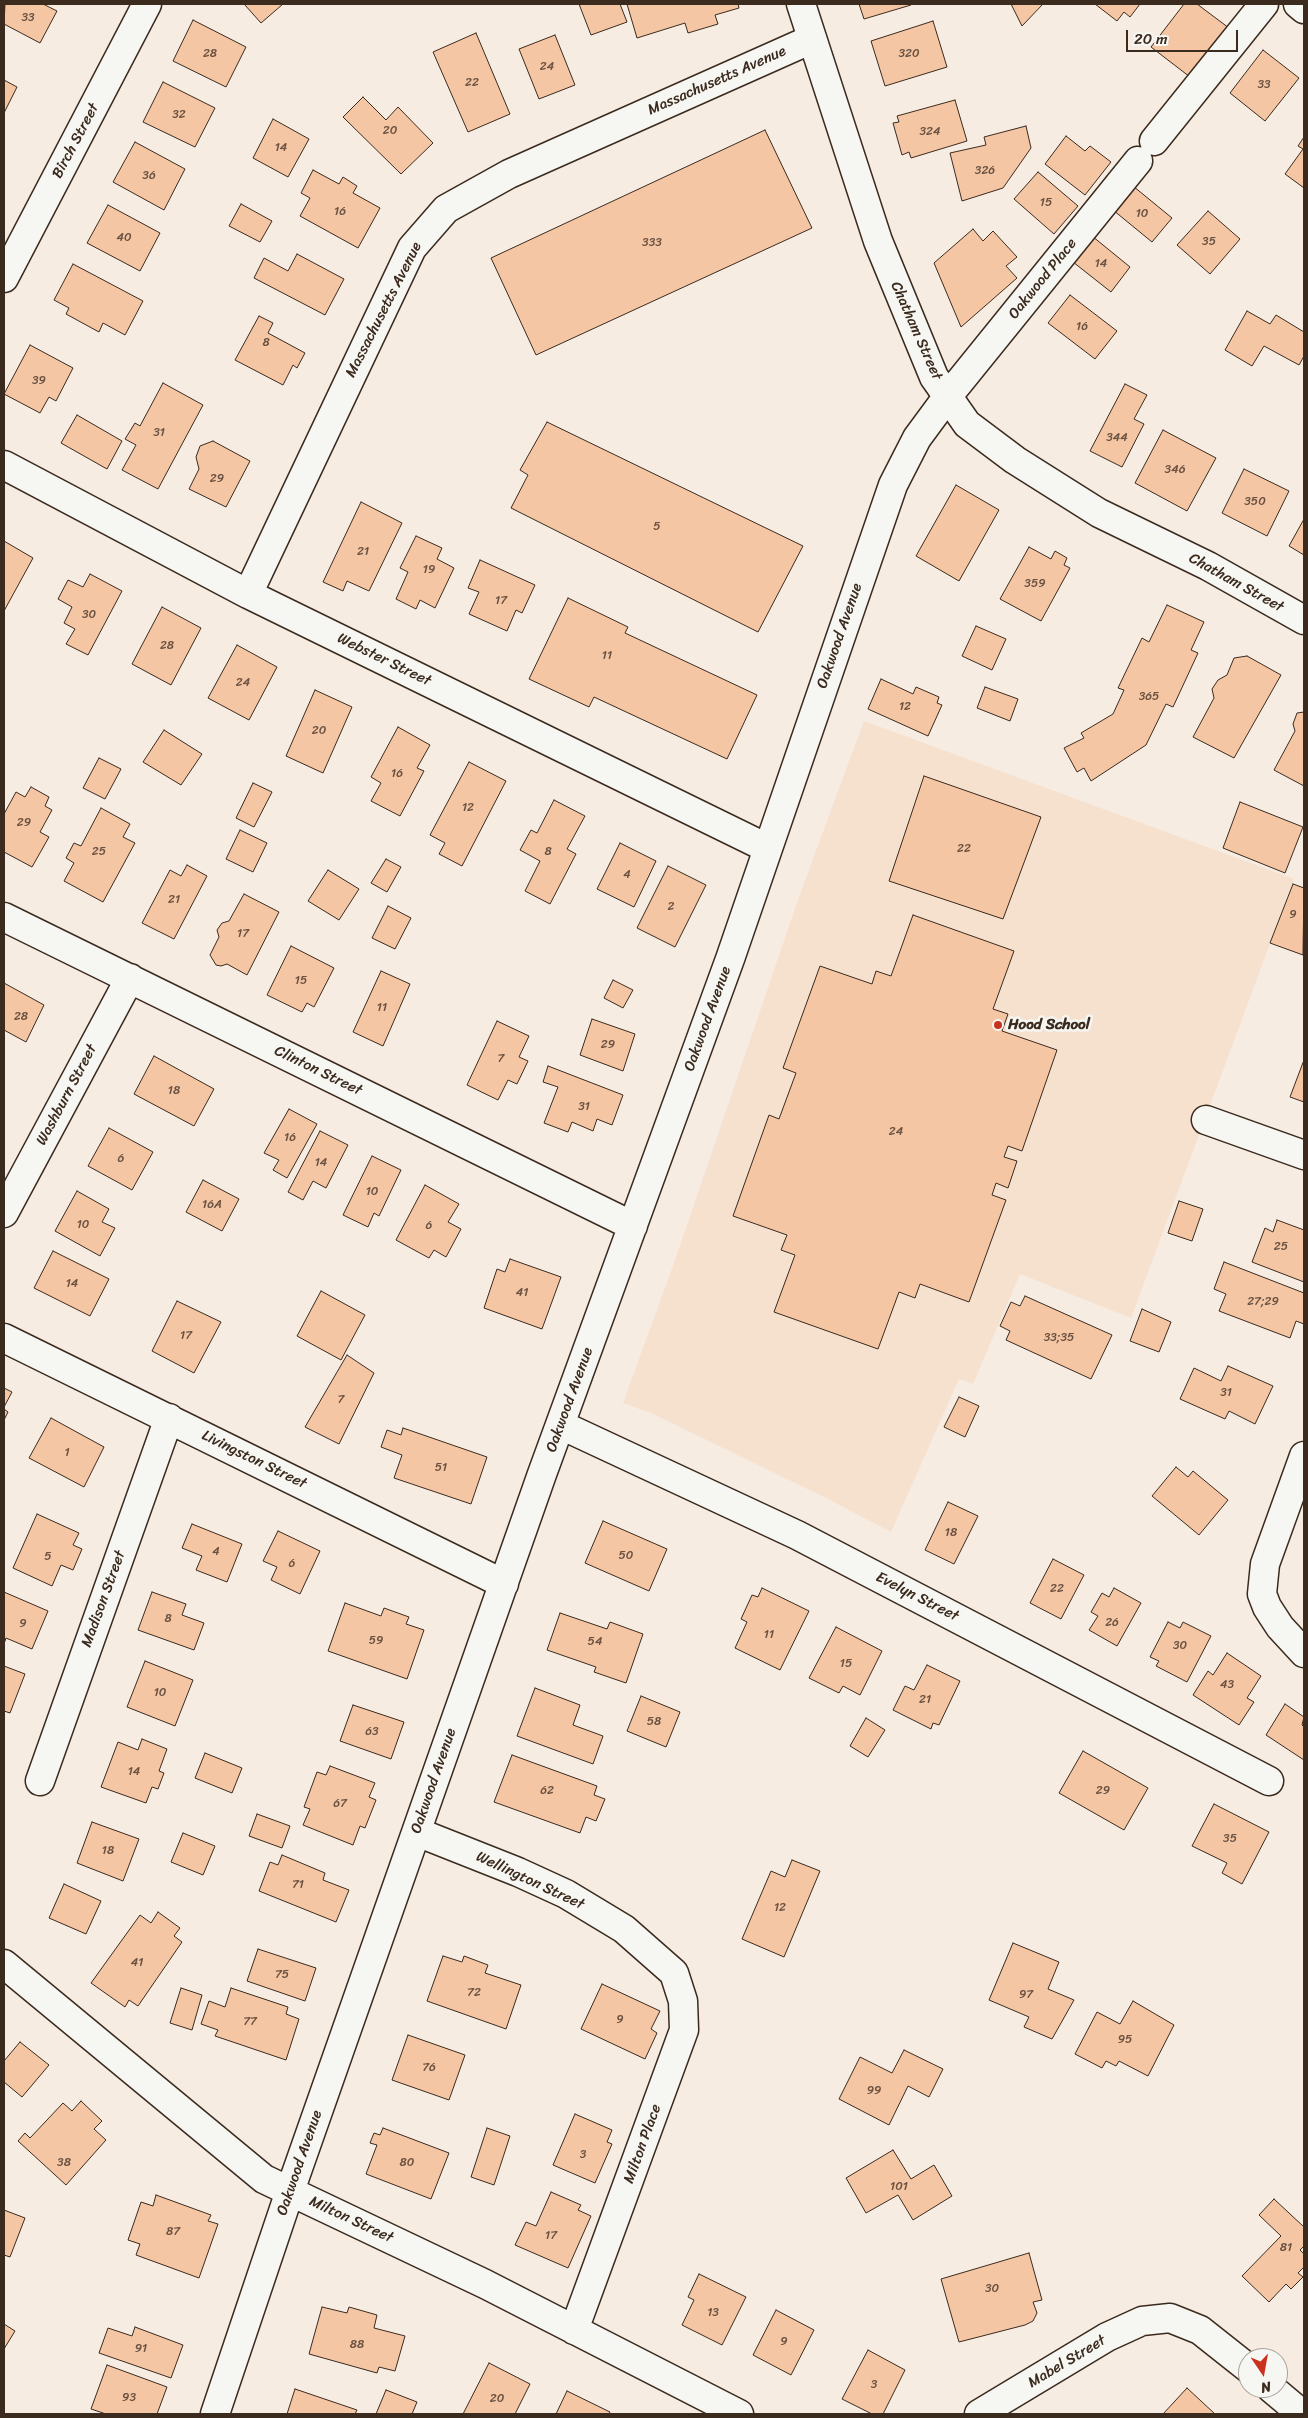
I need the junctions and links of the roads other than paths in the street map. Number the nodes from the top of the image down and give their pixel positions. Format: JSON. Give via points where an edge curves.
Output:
{"nodes":[{"id":1,"x":147,"y":4,"type":"edge"},
{"id":2,"x":801,"y":4,"type":"edge"},
{"id":3,"x":1264,"y":4,"type":"edge"},
{"id":4,"x":1298,"y":4,"type":"edge"},
{"id":5,"x":1304,"y":9,"type":"edge"},
{"id":6,"x":812,"y":39,"type":"junction"},
{"id":7,"x":4,"y":278,"type":"edge"},
{"id":8,"x":948,"y":396,"type":"junction"},
{"id":9,"x":4,"y":466,"type":"edge"},
{"id":10,"x":248,"y":594,"type":"junction"},
{"id":11,"x":1304,"y":620,"type":"edge"},
{"id":12,"x":767,"y":848,"type":"junction"},
{"id":13,"x":4,"y":917,"type":"edge"},
{"id":14,"x":130,"y":978,"type":"junction"},
{"id":15,"x":1206,"y":1120,"type":"dead end"},
{"id":16,"x":1304,"y":1155,"type":"edge"},
{"id":17,"x":4,"y":1213,"type":"edge"},
{"id":18,"x":632,"y":1226,"type":"junction"},
{"id":19,"x":4,"y":1338,"type":"edge"},
{"id":20,"x":169,"y":1418,"type":"junction"},
{"id":21,"x":561,"y":1425,"type":"junction"},
{"id":22,"x":1304,"y":1456,"type":"edge"},
{"id":23,"x":504,"y":1584,"type":"junction"},
{"id":24,"x":1304,"y":1653,"type":"edge"},
{"id":25,"x":1269,"y":1780,"type":"dead end"},
{"id":26,"x":40,"y":1781,"type":"dead end"},
{"id":27,"x":417,"y":1832,"type":"junction"},
{"id":28,"x":660,"y":1960,"type":"joint"},
{"id":29,"x":4,"y":1964,"type":"edge"},
{"id":30,"x":290,"y":2191,"type":"junction"},
{"id":31,"x":574,"y":2330,"type":"junction"},
{"id":32,"x":1238,"y":2360,"type":"edge"},
{"id":33,"x":1283,"y":2398,"type":"edge"},
{"id":34,"x":215,"y":2414,"type":"edge"},
{"id":35,"x":739,"y":2414,"type":"edge"},
{"id":36,"x":979,"y":2414,"type":"edge"},
{"id":37,"x":1302,"y":2414,"type":"edge"}],
"edges":[{"from":1,"to":7,"type":"street","name":"Birch Street"},
{"from":2,"to":6,"type":"street","name":"Chatham Street"},
{"from":3,"to":8,"type":"street","name":"Oakwood Place"},
{"from":4,"to":5,"type":"street"},
{"from":6,"to":8,"type":"street","name":"Chatham Street","via":[[878,241],[930,368]]},
{"from":6,"to":10,"type":"street","name":"Massachusetts Avenue","via":[[509,174],[446,209],[412,248]]},
{"from":8,"to":11,"type":"street","name":"Chatham Street","via":[[967,424],[1015,460],[1099,513],[1208,566]]},
{"from":8,"to":12,"type":"street","name":"Oakwood Avenue","via":[[917,438],[893,485]]},
{"from":9,"to":10,"type":"street","name":"Webster Street"},
{"from":10,"to":12,"type":"street","name":"Webster Street"},
{"from":12,"to":18,"type":"street","name":"Oakwood Avenue"},
{"from":13,"to":14,"type":"street","name":"Clinton Street"},
{"from":14,"to":17,"type":"street","name":"Washburn Street"},
{"from":14,"to":18,"type":"street","name":"Clinton Street"},
{"from":15,"to":16,"type":"street"},
{"from":18,"to":21,"type":"street","name":"Oakwood Avenue"},
{"from":19,"to":20,"type":"street","name":"Livingston Street"},
{"from":20,"to":23,"type":"street","name":"Livingston Street"},
{"from":20,"to":26,"type":"street","name":"Madison Street"},
{"from":21,"to":23,"type":"street","name":"Oakwood Avenue"},
{"from":21,"to":25,"type":"street","name":"Evelyn Street","via":[[797,1535]]},
{"from":22,"to":24,"type":"street","via":[[1264,1564],[1262,1594],[1280,1627]]},
{"from":23,"to":27,"type":"street","name":"Oakwood Avenue"},
{"from":27,"to":28,"type":"street","name":"Wellington Street","via":[[566,1894],[624,1929]]},
{"from":27,"to":30,"type":"street","name":"Oakwood Avenue"},
{"from":28,"to":31,"type":"street","name":"Milton Place","via":[[674,1973],[683,2001],[684,2030]]},
{"from":29,"to":30,"type":"street","name":"Milton Street","via":[[264,2179]]},
{"from":30,"to":31,"type":"street","name":"Milton Street"},
{"from":30,"to":34,"type":"street","name":"Oakwood Avenue"},
{"from":31,"to":35,"type":"street","name":"Milton Street"},
{"from":32,"to":36,"type":"street","name":"Mabel Street","via":[[1200,2330],[1170,2318],[1142,2321],[1107,2337]]},
{"from":33,"to":37,"type":"street"}]}
